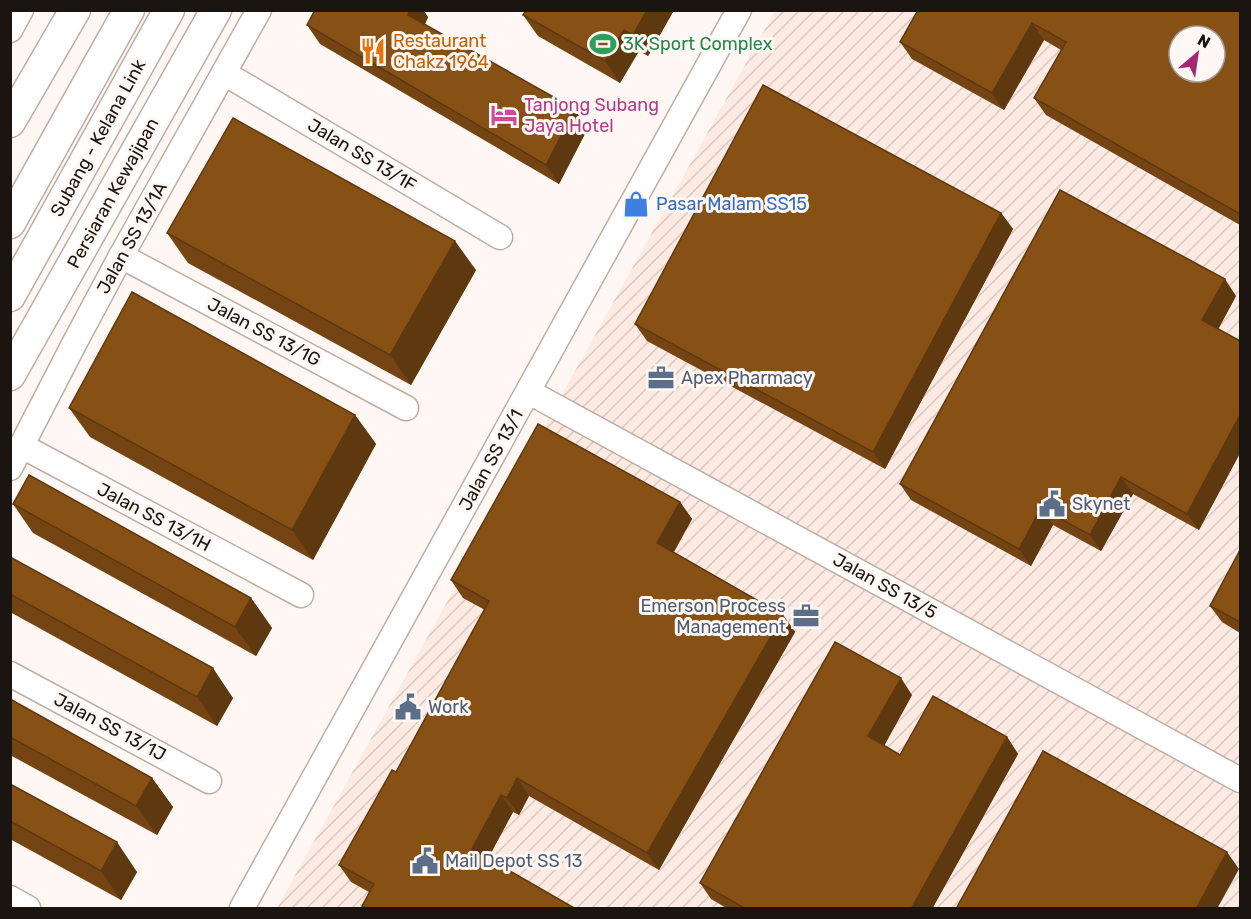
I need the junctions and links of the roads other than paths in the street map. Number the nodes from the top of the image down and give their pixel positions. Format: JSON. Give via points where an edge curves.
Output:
{"nodes":[{"id":1,"x":21,"y":10,"type":"edge"},
{"id":2,"x":75,"y":10,"type":"edge"},
{"id":3,"x":129,"y":10,"type":"edge"},
{"id":4,"x":169,"y":10,"type":"edge"},
{"id":5,"x":216,"y":10,"type":"edge"},
{"id":6,"x":259,"y":10,"type":"edge"},
{"id":7,"x":739,"y":10,"type":"edge"},
{"id":8,"x":10,"y":30,"type":"edge"},
{"id":9,"x":224,"y":73,"type":"junction"},
{"id":10,"x":10,"y":122,"type":"edge"},
{"id":11,"x":10,"y":223,"type":"edge"},
{"id":12,"x":500,"y":237,"type":"dead end"},
{"id":13,"x":121,"y":256,"type":"junction"},
{"id":14,"x":10,"y":296,"type":"edge"},
{"id":15,"x":10,"y":375,"type":"edge"},
{"id":16,"x":529,"y":392,"type":"junction"},
{"id":17,"x":406,"y":408,"type":"dead end"},
{"id":18,"x":16,"y":452,"type":"edge"},
{"id":19,"x":10,"y":468,"type":"edge"},
{"id":20,"x":300,"y":595,"type":"dead end"},
{"id":21,"x":10,"y":674,"type":"edge"},
{"id":22,"x":1240,"y":780,"type":"edge"},
{"id":23,"x":209,"y":781,"type":"dead end"},
{"id":24,"x":10,"y":898,"type":"edge"},
{"id":25,"x":28,"y":909,"type":"edge"},
{"id":26,"x":242,"y":909,"type":"edge"}],
"edges":[{"from":1,"to":8,"type":"street"},
{"from":2,"to":10,"type":"main road"},
{"from":3,"to":11,"type":"main road","name":"Subang - Kelana Link"},
{"from":4,"to":14,"type":"main road","name":"Subang - Kelana Link"},
{"from":5,"to":15,"type":"main road","name":"Persiaran Kewajipan"},
{"from":6,"to":9,"type":"street","name":"Jalan SS 13/1A"},
{"from":7,"to":16,"type":"street","name":"Jalan SS 13/1"},
{"from":9,"to":12,"type":"street","name":"Jalan SS 13/1F"},
{"from":9,"to":13,"type":"street","name":"Jalan SS 13/1A"},
{"from":13,"to":17,"type":"street","name":"Jalan SS 13/1G"},
{"from":13,"to":18,"type":"street","name":"Jalan SS 13/1A"},
{"from":16,"to":22,"type":"street","name":"Jalan SS 13/5"},
{"from":16,"to":26,"type":"street","name":"Jalan SS 13/1"},
{"from":18,"to":19,"type":"street","name":"Jalan SS 13/1A"},
{"from":18,"to":20,"type":"street","name":"Jalan SS 13/1H"},
{"from":21,"to":23,"type":"street","name":"Jalan SS 13/1J"},
{"from":24,"to":25,"type":"street"}]}
